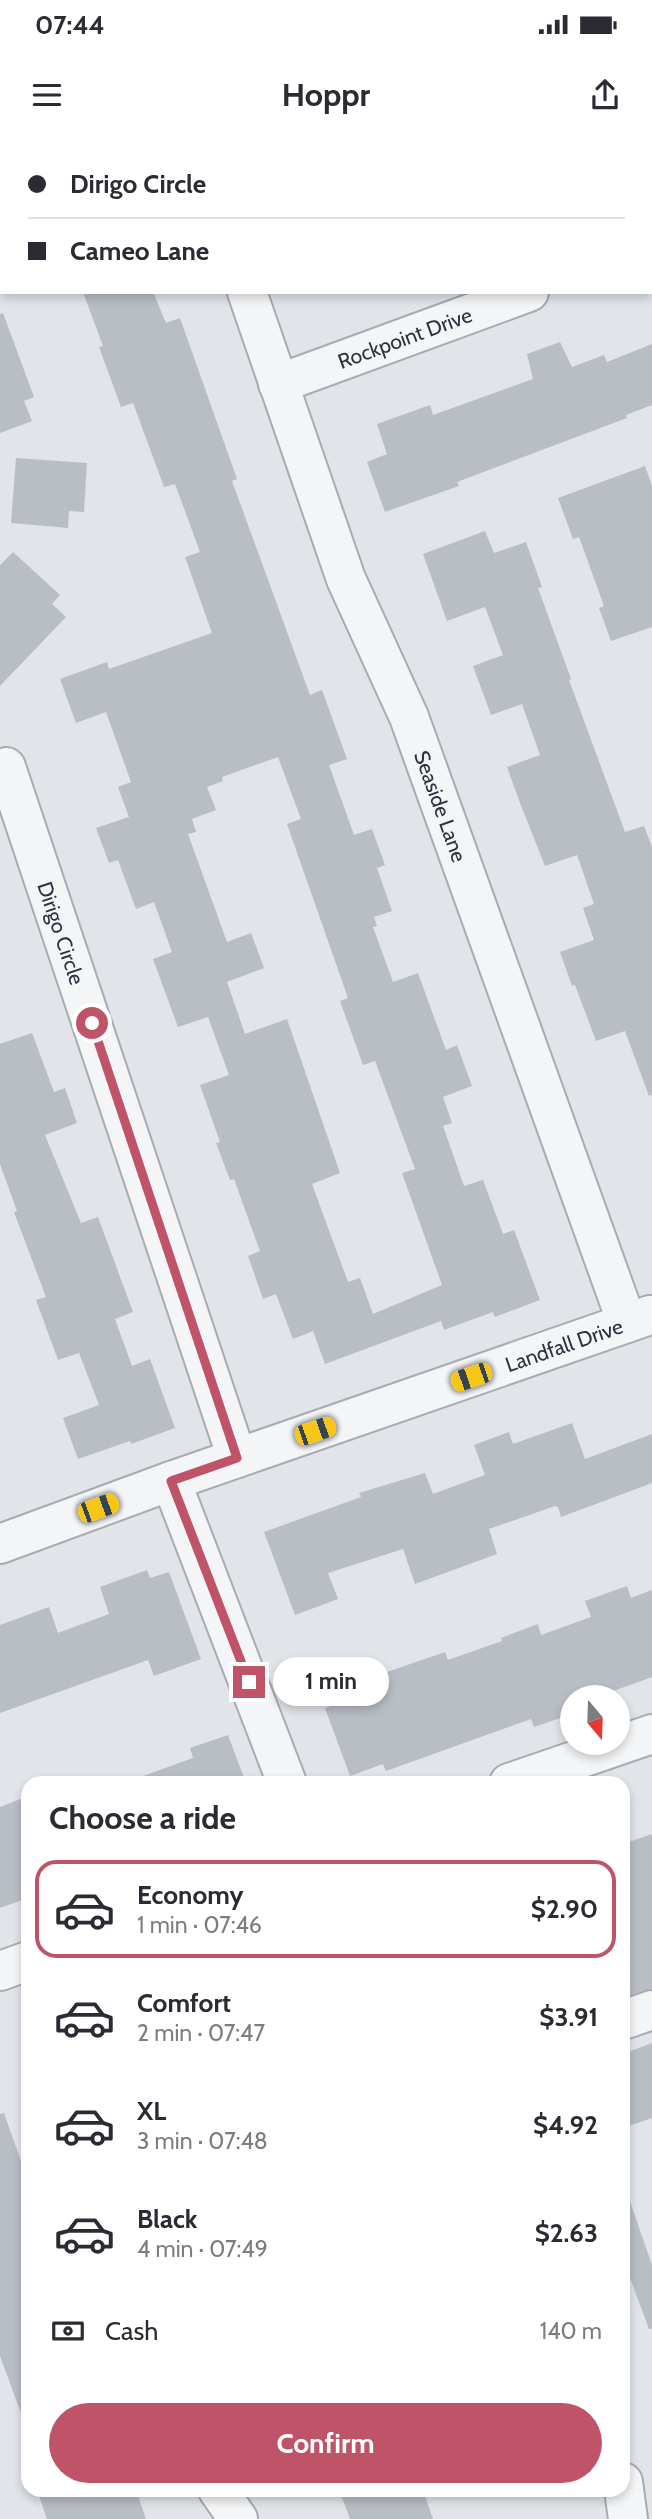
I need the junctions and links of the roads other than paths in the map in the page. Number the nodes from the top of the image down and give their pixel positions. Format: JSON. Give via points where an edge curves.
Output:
{"nodes":[{"id":1,"x":248,"y":294,"type":"edge"},
{"id":2,"x":524,"y":294,"type":"edge"},
{"id":3,"x":278,"y":384,"type":"junction"},
{"id":4,"x":6,"y":767,"type":"dead end"},
{"id":5,"x":640,"y":1319,"type":"edge"},
{"id":6,"x":237,"y":1458,"type":"junction"},
{"id":7,"x":171,"y":1481,"type":"junction"},
{"id":8,"x":0,"y":1544,"type":"edge"},
{"id":9,"x":652,"y":1734,"type":"edge"},
{"id":10,"x":284,"y":1776,"type":"edge"},
{"id":11,"x":529,"y":1776,"type":"edge"},
{"id":12,"x":652,"y":2010,"type":"edge"},
{"id":13,"x":630,"y":2018,"type":"edge"},
{"id":14,"x":223,"y":2497,"type":"edge"},
{"id":15,"x":625,"y":2497,"type":"edge"},
{"id":16,"x":238,"y":2519,"type":"edge"},
{"id":17,"x":628,"y":2519,"type":"edge"}],
"edges":[{"from":1,"to":3,"type":"street","name":"Seaside Lane"},
{"from":2,"to":3,"type":"street","name":"Rockpoint Drive"},
{"from":3,"to":5,"type":"street","name":"Seaside Lane","via":[[345,579],[409,717]]},
{"from":4,"to":6,"type":"street","name":"Dirigo Circle"},
{"from":5,"to":6,"type":"street","name":"Landfall Drive"},
{"from":6,"to":7,"type":"street","name":"Landfall Drive"},
{"from":7,"to":8,"type":"street","name":"Landfall Drive"},
{"from":7,"to":10,"type":"street"},
{"from":9,"to":11,"type":"street"},
{"from":12,"to":13,"type":"street"},
{"from":14,"to":16,"type":"street"},
{"from":15,"to":17,"type":"street"}]}
